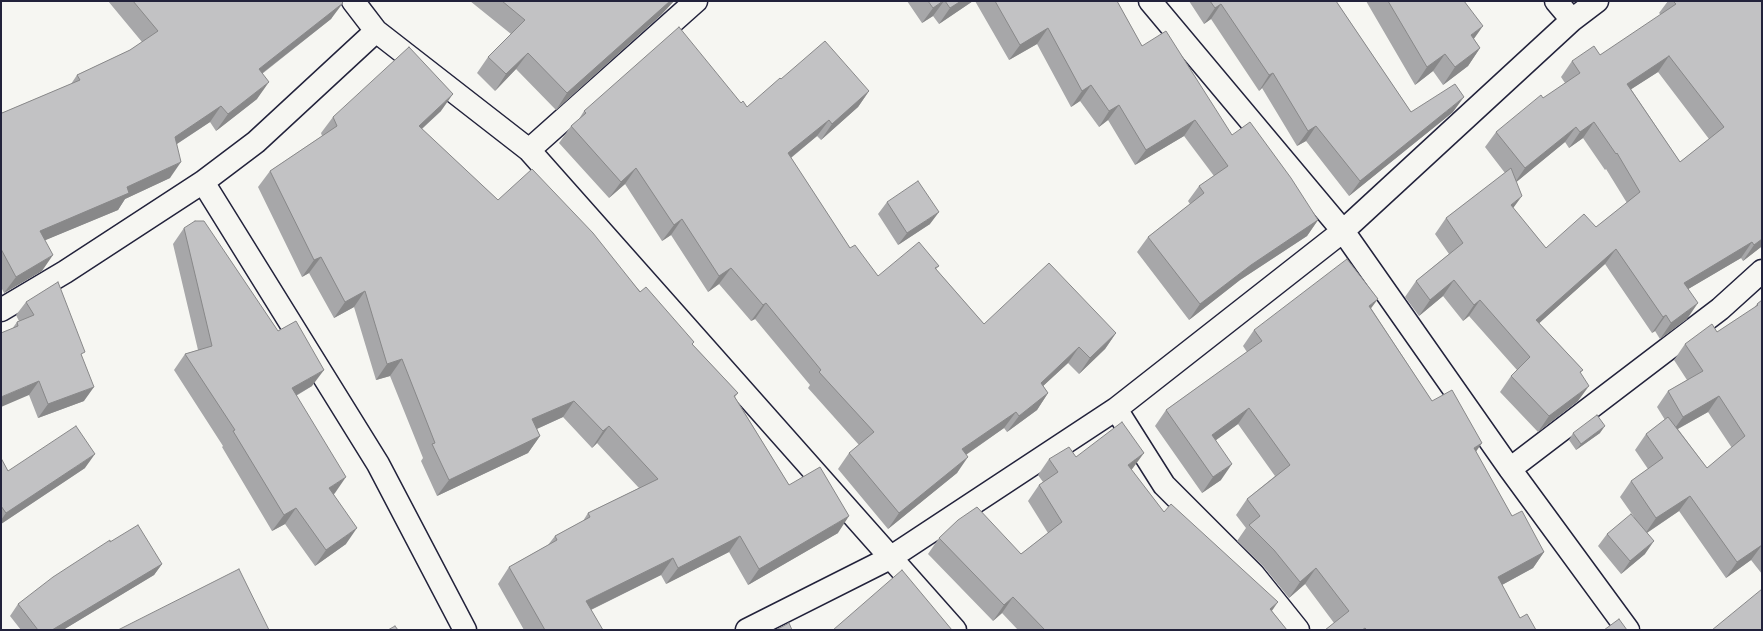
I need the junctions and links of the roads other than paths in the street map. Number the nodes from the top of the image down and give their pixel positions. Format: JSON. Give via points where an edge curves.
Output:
{"nodes":[{"id":1,"x":353,"y":1,"type":"edge"},
{"id":2,"x":696,"y":1,"type":"edge"},
{"id":3,"x":1150,"y":1,"type":"edge"},
{"id":4,"x":1556,"y":1,"type":"edge"},
{"id":5,"x":1597,"y":1,"type":"edge"},
{"id":6,"x":1572,"y":20,"type":"junction"},
{"id":7,"x":376,"y":31,"type":"junction"},
{"id":8,"x":529,"y":150,"type":"junction"},
{"id":9,"x":203,"y":182,"type":"junction"},
{"id":10,"x":1343,"y":232,"type":"junction"},
{"id":11,"x":1762,"y":271,"type":"edge"},
{"id":12,"x":1,"y":310,"type":"edge"},
{"id":13,"x":1116,"y":409,"type":"junction"},
{"id":14,"x":1510,"y":469,"type":"junction"},
{"id":15,"x":890,"y":558,"type":"junction"},
{"id":16,"x":465,"y":630,"type":"edge"},
{"id":17,"x":747,"y":630,"type":"edge"},
{"id":18,"x":955,"y":630,"type":"edge"},
{"id":19,"x":1298,"y":630,"type":"edge"},
{"id":20,"x":1628,"y":630,"type":"edge"}],
"edges":[{"from":1,"to":7,"type":"street"},
{"from":2,"to":8,"type":"street"},
{"from":3,"to":10,"type":"street"},
{"from":4,"to":6,"type":"street"},
{"from":5,"to":6,"type":"street"},
{"from":6,"to":10,"type":"street"},
{"from":7,"to":8,"type":"street"},
{"from":7,"to":9,"type":"street","via":[[256,142]]},
{"from":8,"to":15,"type":"street"},
{"from":9,"to":12,"type":"street","via":[[65,272]]},
{"from":9,"to":16,"type":"street","via":[[378,464]]},
{"from":10,"to":13,"type":"street"},
{"from":10,"to":14,"type":"street"},
{"from":11,"to":14,"type":"street","via":[[1720,309]]},
{"from":13,"to":15,"type":"street"},
{"from":13,"to":19,"type":"street","via":[[1164,485],[1253,574]]},
{"from":14,"to":20,"type":"street"},
{"from":15,"to":17,"type":"street"},
{"from":15,"to":18,"type":"street"}]}
